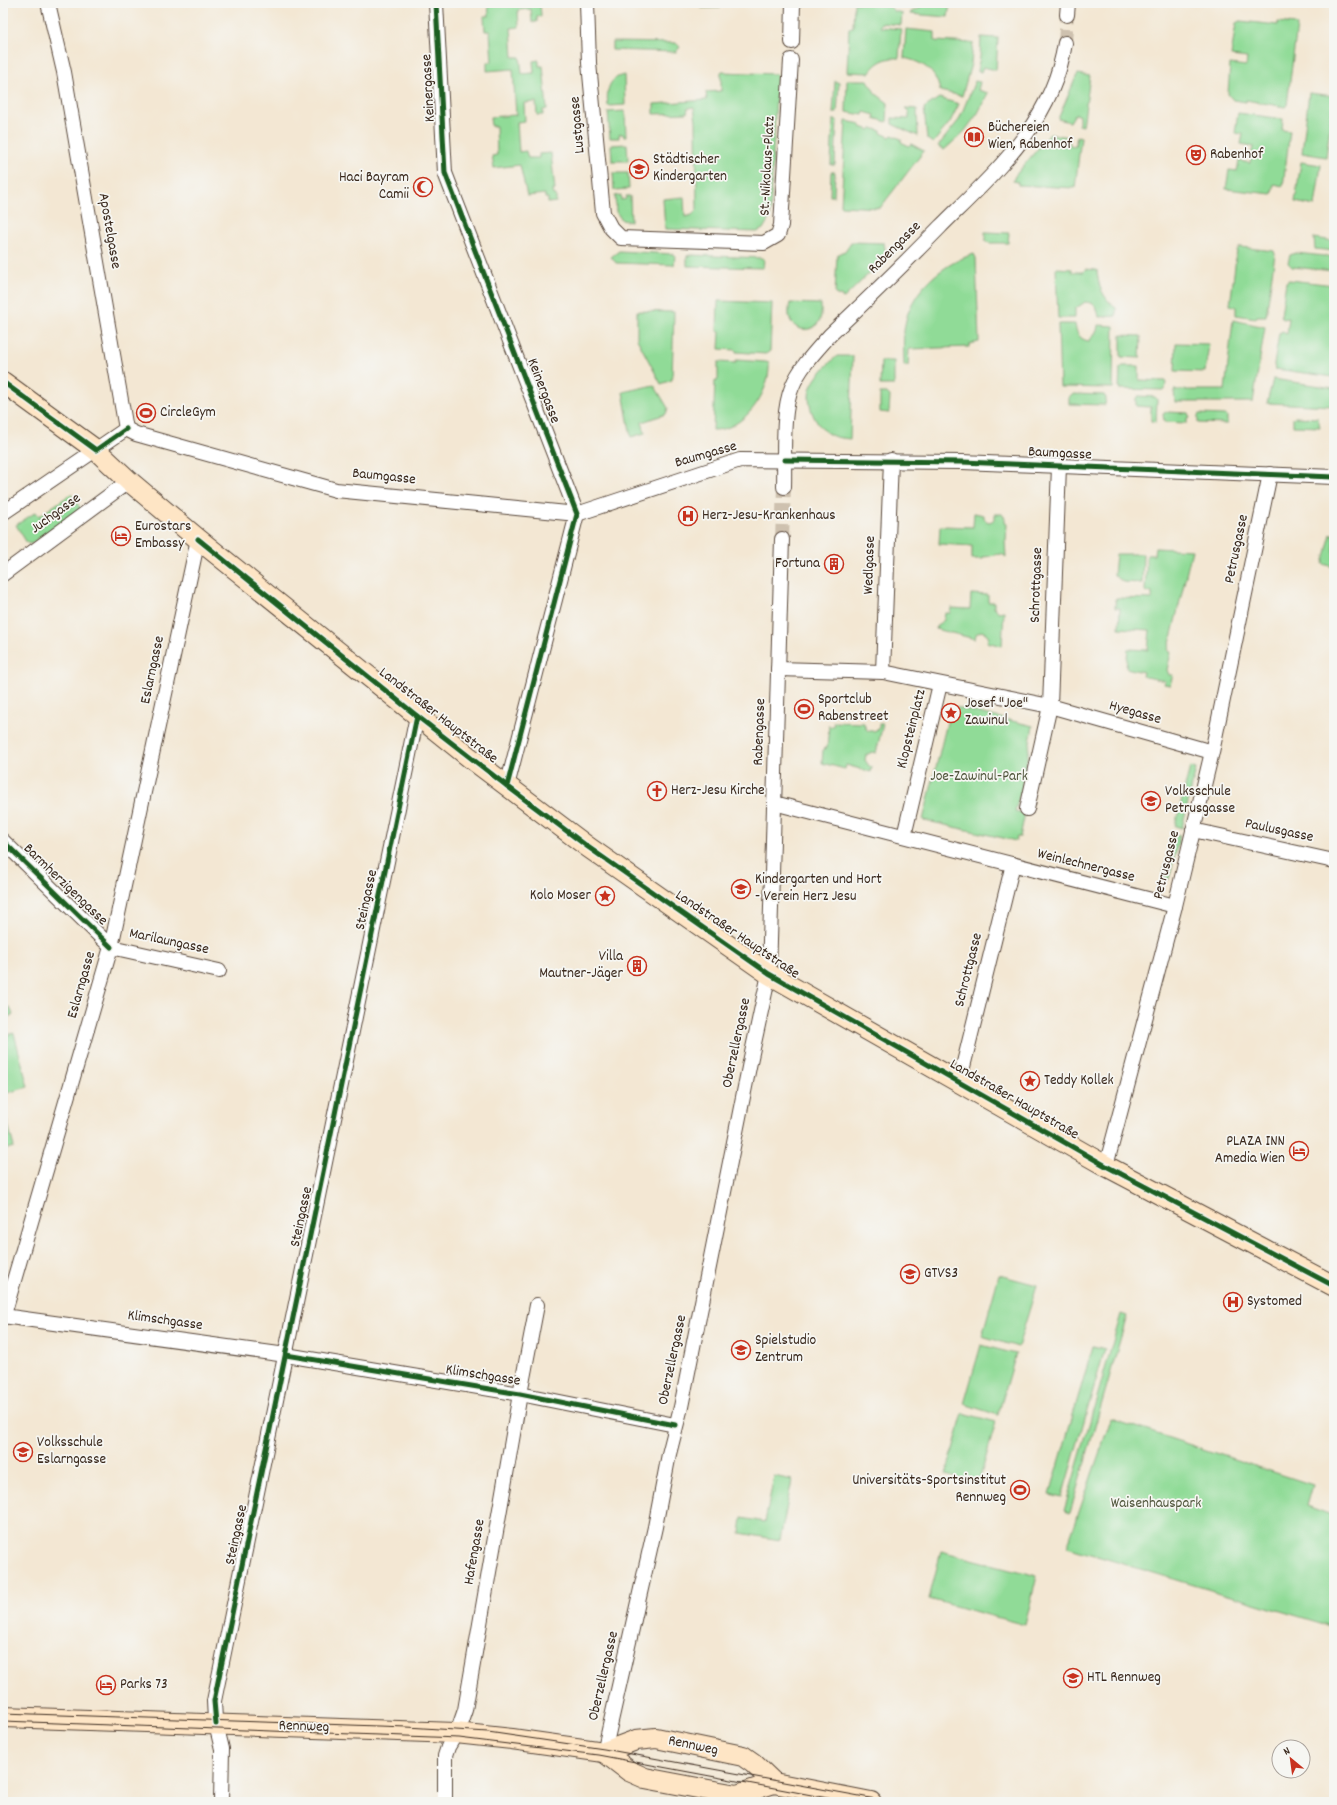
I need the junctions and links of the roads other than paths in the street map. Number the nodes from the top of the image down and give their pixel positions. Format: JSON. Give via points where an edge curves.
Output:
{"nodes":[{"id":1,"x":48,"y":3,"type":"edge"},
{"id":2,"x":436,"y":3,"type":"edge"},
{"id":3,"x":587,"y":3,"type":"edge"},
{"id":4,"x":793,"y":3,"type":"edge"},
{"id":5,"x":792,"y":42,"type":"dead end"},
{"id":6,"x":1065,"y":43,"type":"tunnel mouth"},
{"id":7,"x":791,"y":60,"type":"dead end"},
{"id":8,"x":621,"y":238,"type":"joint"},
{"id":9,"x":3,"y":382,"type":"edge"},
{"id":10,"x":126,"y":429,"type":"junction"},
{"id":11,"x":96,"y":450,"type":"junction"},
{"id":12,"x":785,"y":460,"type":"junction"},
{"id":13,"x":891,"y":460,"type":"junction"},
{"id":14,"x":1059,"y":466,"type":"junction"},
{"id":15,"x":1270,"y":474,"type":"junction"},
{"id":16,"x":1334,"y":477,"type":"edge"},
{"id":17,"x":129,"y":481,"type":"junction"},
{"id":18,"x":784,"y":488,"type":"tunnel mouth"},
{"id":19,"x":3,"y":513,"type":"edge"},
{"id":20,"x":577,"y":514,"type":"junction"},
{"id":21,"x":198,"y":539,"type":"junction"},
{"id":22,"x":782,"y":539,"type":"tunnel mouth"},
{"id":23,"x":3,"y":574,"type":"edge"},
{"id":24,"x":778,"y":669,"type":"junction"},
{"id":25,"x":883,"y":672,"type":"junction"},
{"id":26,"x":940,"y":684,"type":"junction"},
{"id":27,"x":1050,"y":706,"type":"junction"},
{"id":28,"x":417,"y":716,"type":"junction"},
{"id":29,"x":1212,"y":752,"type":"junction"},
{"id":30,"x":507,"y":786,"type":"junction"},
{"id":31,"x":774,"y":803,"type":"junction"},
{"id":32,"x":1027,"y":809,"type":"dead end"},
{"id":33,"x":1193,"y":830,"type":"junction"},
{"id":34,"x":904,"y":836,"type":"junction"},
{"id":35,"x":3,"y":841,"type":"edge"},
{"id":36,"x":1334,"y":861,"type":"edge"},
{"id":37,"x":1013,"y":864,"type":"junction"},
{"id":38,"x":1175,"y":906,"type":"junction"},
{"id":39,"x":111,"y":947,"type":"junction"},
{"id":40,"x":219,"y":971,"type":"dead end"},
{"id":41,"x":769,"y":974,"type":"junction"},
{"id":42,"x":960,"y":1083,"type":"junction"},
{"id":43,"x":1106,"y":1166,"type":"junction"},
{"id":44,"x":1334,"y":1286,"type":"edge"},
{"id":45,"x":537,"y":1305,"type":"dead end"},
{"id":46,"x":3,"y":1317,"type":"edge"},
{"id":47,"x":286,"y":1356,"type":"junction"},
{"id":48,"x":520,"y":1394,"type":"junction"},
{"id":49,"x":676,"y":1425,"type":"junction"},
{"id":50,"x":3,"y":1717,"type":"edge"},
{"id":51,"x":216,"y":1724,"type":"junction"},
{"id":52,"x":456,"y":1733,"type":"junction"},
{"id":53,"x":604,"y":1752,"type":"junction"},
{"id":54,"x":774,"y":1783,"type":"junction"},
{"id":55,"x":221,"y":1802,"type":"edge"},
{"id":56,"x":445,"y":1802,"type":"edge"},
{"id":57,"x":871,"y":1802,"type":"edge"}],
"edges":[{"from":1,"to":10,"type":"street","name":"Apostelgasse","via":[[64,72]]},
{"from":2,"to":20,"type":"street","name":"Keinergasse","via":[[446,173]]},
{"from":3,"to":8,"type":"street","name":"Lustgasse","via":[[589,63],[603,213],[611,228]]},
{"from":4,"to":5,"type":"street"},
{"from":6,"to":12,"type":"street","name":"Rabengasse","via":[[1060,70],[1048,99],[1030,131],[1018,146],[830,336],[804,366],[788,400]]},
{"from":7,"to":8,"type":"street","name":"St.-Nikolaus-Platz","via":[[782,225],[778,235],[764,243]]},
{"from":9,"to":11,"type":"main road","name":"Landstraßer Hauptstraße"},
{"from":10,"to":11,"type":"street"},
{"from":10,"to":20,"type":"street","name":"Baumgasse","via":[[136,434],[336,490]]},
{"from":11,"to":17,"type":"main road","name":"Landstraßer Hauptstraße"},
{"from":11,"to":19,"type":"street","name":"Juchgasse"},
{"from":12,"to":13,"type":"street","name":"Baumgasse"},
{"from":12,"to":18,"type":"street","name":"Rabengasse"},
{"from":12,"to":20,"type":"street","name":"Baumgasse","via":[[740,460]]},
{"from":13,"to":14,"type":"street","name":"Baumgasse"},
{"from":13,"to":25,"type":"street","name":"Wedlgasse"},
{"from":14,"to":15,"type":"street","name":"Baumgasse"},
{"from":14,"to":27,"type":"street","name":"Schrottgasse"},
{"from":15,"to":16,"type":"street","name":"Baumgasse"},
{"from":15,"to":29,"type":"street","name":"Petrusgasse"},
{"from":17,"to":21,"type":"main road","name":"Landstraßer Hauptstraße"},
{"from":17,"to":23,"type":"street","name":"Juchgasse"},
{"from":20,"to":30,"type":"street"},
{"from":21,"to":28,"type":"main road","name":"Landstraßer Hauptstraße"},
{"from":21,"to":39,"type":"street","name":"Eslarngasse"},
{"from":22,"to":24,"type":"street","name":"Rabengasse"},
{"from":24,"to":25,"type":"street"},
{"from":24,"to":31,"type":"street","name":"Rabengasse"},
{"from":25,"to":26,"type":"street"},
{"from":26,"to":27,"type":"street","name":"Klopsteinplatz"},
{"from":26,"to":34,"type":"street","name":"Klopsteinplatz"},
{"from":27,"to":29,"type":"street","name":"Hyegasse"},
{"from":27,"to":32,"type":"street"},
{"from":28,"to":30,"type":"main road","name":"Landstraßer Hauptstraße"},
{"from":28,"to":47,"type":"street","name":"Steingasse"},
{"from":29,"to":33,"type":"street","name":"Petrusgasse"},
{"from":30,"to":41,"type":"main road","name":"Landstraßer Hauptstraße","via":[[588,847]]},
{"from":31,"to":34,"type":"street"},
{"from":31,"to":41,"type":"street","name":"Rabengasse"},
{"from":33,"to":36,"type":"street","name":"Paulusgasse"},
{"from":33,"to":38,"type":"street","name":"Petrusgasse"},
{"from":34,"to":37,"type":"street"},
{"from":35,"to":39,"type":"street","name":"Barmherzigengasse"},
{"from":37,"to":38,"type":"street","name":"Weinlechnergasse"},
{"from":37,"to":42,"type":"street","name":"Schrottgasse"},
{"from":38,"to":43,"type":"street","name":"Petrusgasse"},
{"from":39,"to":40,"type":"street","name":"Marilaungasse"},
{"from":39,"to":46,"type":"street","name":"Eslarngasse"},
{"from":41,"to":42,"type":"main road","name":"Landstraßer Hauptstraße"},
{"from":41,"to":49,"type":"street","name":"Oberzellergasse"},
{"from":42,"to":43,"type":"main road","name":"Landstraßer Hauptstraße"},
{"from":43,"to":44,"type":"main road","name":"Landstraßer Hauptstraße"},
{"from":45,"to":48,"type":"street","name":"Hafengasse"},
{"from":46,"to":47,"type":"street","name":"Klimschgasse"},
{"from":47,"to":48,"type":"street","name":"Klimschgasse"},
{"from":47,"to":51,"type":"street","name":"Steingasse","via":[[214,1701]]},
{"from":48,"to":49,"type":"street","name":"Klimschgasse"},
{"from":48,"to":52,"type":"street","name":"Hafengasse","via":[[465,1710]]},
{"from":49,"to":53,"type":"street","name":"Oberzellergasse"},
{"from":50,"to":51,"type":"main road","name":"Rennweg"},
{"from":51,"to":52,"type":"main road","name":"Rennweg"},
{"from":51,"to":55,"type":"street","name":"Steingasse","via":[[222,1749]]},
{"from":52,"to":53,"type":"main road","name":"Rennweg"},
{"from":52,"to":56,"type":"street","name":"Hafengasse","via":[[445,1756]]},
{"from":53,"to":54,"type":"main road","name":"Rennweg","via":[[629,1771],[645,1778],[703,1789],[737,1795]]},
{"from":53,"to":54,"type":"main road","name":"Rennweg","via":[[636,1740],[656,1738],[743,1756]]},
{"from":54,"to":57,"type":"main road","name":"Rennweg"}]}
